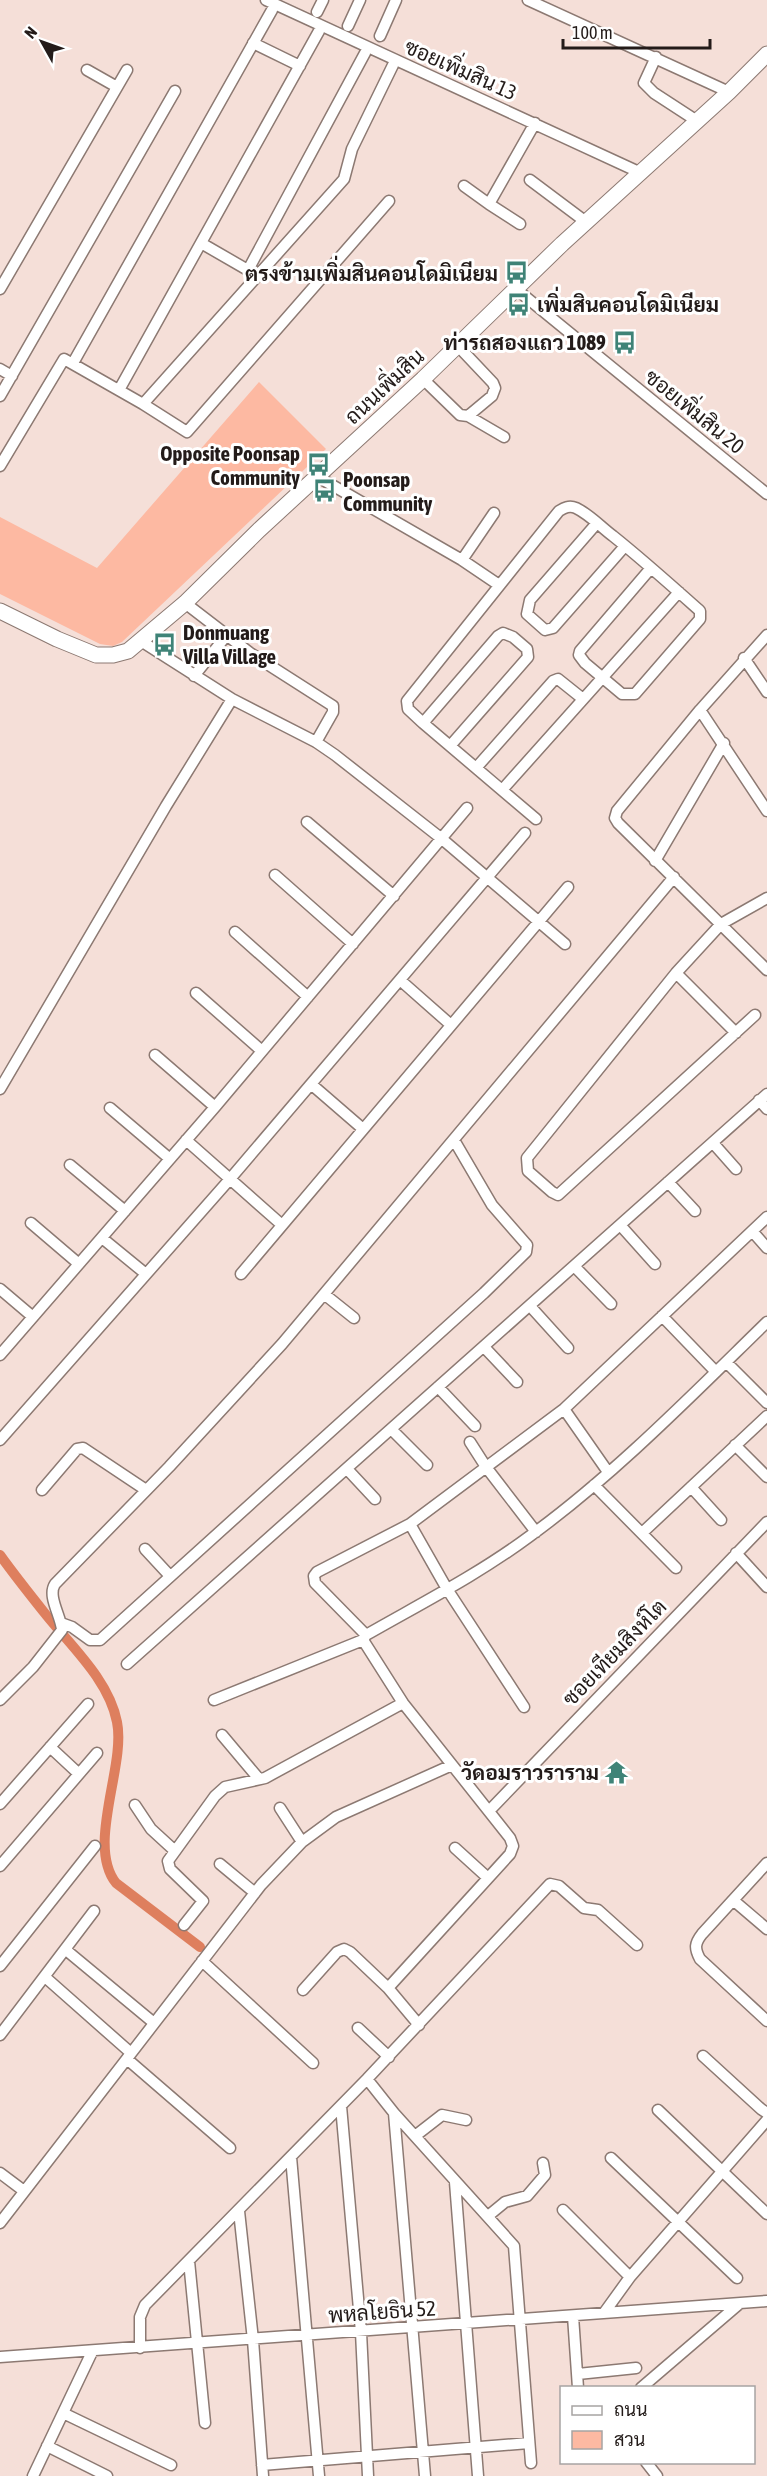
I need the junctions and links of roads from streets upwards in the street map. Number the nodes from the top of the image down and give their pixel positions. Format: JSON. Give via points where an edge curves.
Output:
{"nodes":[{"id":1,"x":323,"y":0,"type":"edge"},
{"id":2,"x":360,"y":0,"type":"edge"},
{"id":3,"x":396,"y":0,"type":"edge"},
{"id":4,"x":528,"y":0,"type":"edge"},
{"id":5,"x":269,"y":5,"type":"edge"},
{"id":6,"x":317,"y":12,"type":"dead end"},
{"id":7,"x":348,"y":26,"type":"dead end"},
{"id":8,"x":319,"y":31,"type":"dead end"},
{"id":9,"x":380,"y":36,"type":"dead end"},
{"id":10,"x":253,"y":43,"type":"junction"},
{"id":11,"x":365,"y":53,"type":"dead end"},
{"id":12,"x":767,"y":54,"type":"edge"},
{"id":13,"x":656,"y":57,"type":"junction"},
{"id":14,"x":393,"y":65,"type":"dead end"},
{"id":15,"x":300,"y":66,"type":"junction"},
{"id":16,"x":87,"y":70,"type":"dead end"},
{"id":17,"x":127,"y":70,"type":"dead end"},
{"id":18,"x":117,"y":87,"type":"junction"},
{"id":19,"x":175,"y":91,"type":"dead end"},
{"id":20,"x":729,"y":92,"type":"junction"},
{"id":21,"x":697,"y":121,"type":"junction"},
{"id":22,"x":535,"y":123,"type":"junction"},
{"id":23,"x":640,"y":173,"type":"junction"},
{"id":24,"x":530,"y":180,"type":"dead end"},
{"id":25,"x":464,"y":186,"type":"dead end"},
{"id":26,"x":388,"y":201,"type":"dead end"},
{"id":27,"x":489,"y":204,"type":"junction"},
{"id":28,"x":586,"y":222,"type":"junction"},
{"id":29,"x":520,"y":224,"type":"dead end"},
{"id":30,"x":201,"y":243,"type":"junction"},
{"id":31,"x":253,"y":273,"type":"junction"},
{"id":32,"x":0,"y":289,"type":"edge"},
{"id":33,"x":516,"y":289,"type":"junction"},
{"id":34,"x":458,"y":346,"type":"junction"},
{"id":35,"x":73,"y":363,"type":"junction"},
{"id":36,"x":0,"y":369,"type":"edge"},
{"id":37,"x":12,"y":376,"type":"junction"},
{"id":38,"x":423,"y":380,"type":"junction"},
{"id":39,"x":119,"y":390,"type":"junction"},
{"id":40,"x":0,"y":396,"type":"edge"},
{"id":41,"x":143,"y":404,"type":"junction"},
{"id":42,"x":468,"y":416,"type":"junction"},
{"id":43,"x":504,"y":437,"type":"dead end"},
{"id":44,"x":0,"y":466,"type":"edge"},
{"id":45,"x":318,"y":477,"type":"junction"},
{"id":46,"x":767,"y":494,"type":"edge"},
{"id":47,"x":494,"y":513,"type":"dead end"},
{"id":48,"x":597,"y":523,"type":"junction"},
{"id":49,"x":625,"y":546,"type":"junction"},
{"id":50,"x":462,"y":560,"type":"junction"},
{"id":51,"x":651,"y":568,"type":"junction"},
{"id":52,"x":499,"y":585,"type":"junction"},
{"id":53,"x":679,"y":592,"type":"junction"},
{"id":54,"x":185,"y":603,"type":"junction"},
{"id":55,"x":0,"y":611,"type":"edge"},
{"id":56,"x":767,"y":635,"type":"edge"},
{"id":57,"x":226,"y":636,"type":"junction"},
{"id":58,"x":141,"y":641,"type":"junction"},
{"id":59,"x":744,"y":658,"type":"junction"},
{"id":60,"x":194,"y":676,"type":"junction"},
{"id":61,"x":603,"y":678,"type":"junction"},
{"id":62,"x":767,"y":692,"type":"edge"},
{"id":63,"x":232,"y":699,"type":"junction"},
{"id":64,"x":583,"y":699,"type":"junction"},
{"id":65,"x":700,"y":710,"type":"junction"},
{"id":66,"x":423,"y":723,"type":"junction"},
{"id":67,"x":316,"y":742,"type":"junction"},
{"id":68,"x":724,"y":743,"type":"junction"},
{"id":69,"x":450,"y":746,"type":"junction"},
{"id":70,"x":476,"y":768,"type":"junction"},
{"id":71,"x":502,"y":790,"type":"junction"},
{"id":72,"x":467,"y":808,"type":"dead end"},
{"id":73,"x":767,"y":810,"type":"edge"},
{"id":74,"x":536,"y":819,"type":"dead end"},
{"id":75,"x":307,"y":822,"type":"dead end"},
{"id":76,"x":525,"y":833,"type":"dead end"},
{"id":77,"x":442,"y":839,"type":"junction"},
{"id":78,"x":656,"y":861,"type":"junction"},
{"id":79,"x":275,"y":875,"type":"dead end"},
{"id":80,"x":488,"y":877,"type":"junction"},
{"id":81,"x":674,"y":877,"type":"junction"},
{"id":82,"x":568,"y":887,"type":"dead end"},
{"id":83,"x":394,"y":896,"type":"junction"},
{"id":84,"x":767,"y":898,"type":"edge"},
{"id":85,"x":538,"y":922,"type":"junction"},
{"id":86,"x":721,"y":924,"type":"junction"},
{"id":87,"x":235,"y":932,"type":"dead end"},
{"id":88,"x":353,"y":944,"type":"junction"},
{"id":89,"x":565,"y":944,"type":"dead end"},
{"id":90,"x":767,"y":970,"type":"edge"},
{"id":91,"x":676,"y":973,"type":"junction"},
{"id":92,"x":400,"y":980,"type":"junction"},
{"id":93,"x":196,"y":993,"type":"dead end"},
{"id":94,"x":308,"y":997,"type":"junction"},
{"id":95,"x":754,"y":1015,"type":"dead end"},
{"id":96,"x":451,"y":1025,"type":"junction"},
{"id":97,"x":736,"y":1033,"type":"junction"},
{"id":98,"x":262,"y":1051,"type":"junction"},
{"id":99,"x":154,"y":1055,"type":"dead end"},
{"id":100,"x":311,"y":1084,"type":"junction"},
{"id":101,"x":0,"y":1089,"type":"edge"},
{"id":102,"x":763,"y":1097,"type":"edge"},
{"id":103,"x":215,"y":1107,"type":"junction"},
{"id":104,"x":110,"y":1108,"type":"dead end"},
{"id":105,"x":767,"y":1109,"type":"edge"},
{"id":106,"x":363,"y":1129,"type":"junction"},
{"id":107,"x":186,"y":1140,"type":"junction"},
{"id":108,"x":454,"y":1140,"type":"junction"},
{"id":109,"x":713,"y":1143,"type":"junction"},
{"id":110,"x":170,"y":1160,"type":"junction"},
{"id":111,"x":70,"y":1165,"type":"dead end"},
{"id":112,"x":736,"y":1170,"type":"dead end"},
{"id":113,"x":230,"y":1179,"type":"junction"},
{"id":114,"x":668,"y":1182,"type":"junction"},
{"id":115,"x":125,"y":1211,"type":"junction"},
{"id":116,"x":695,"y":1211,"type":"dead end"},
{"id":117,"x":767,"y":1217,"type":"edge"},
{"id":118,"x":31,"y":1223,"type":"dead end"},
{"id":119,"x":282,"y":1225,"type":"junction"},
{"id":120,"x":621,"y":1226,"type":"junction"},
{"id":121,"x":752,"y":1231,"type":"junction"},
{"id":122,"x":102,"y":1238,"type":"junction"},
{"id":123,"x":767,"y":1248,"type":"edge"},
{"id":124,"x":79,"y":1264,"type":"junction"},
{"id":125,"x":655,"y":1264,"type":"dead end"},
{"id":126,"x":574,"y":1266,"type":"junction"},
{"id":127,"x":146,"y":1274,"type":"junction"},
{"id":128,"x":241,"y":1274,"type":"dead end"},
{"id":129,"x":0,"y":1289,"type":"edge"},
{"id":130,"x":324,"y":1294,"type":"junction"},
{"id":131,"x":611,"y":1304,"type":"dead end"},
{"id":132,"x":530,"y":1306,"type":"junction"},
{"id":133,"x":662,"y":1316,"type":"junction"},
{"id":134,"x":33,"y":1317,"type":"junction"},
{"id":135,"x":354,"y":1318,"type":"dead end"},
{"id":136,"x":767,"y":1322,"type":"edge"},
{"id":137,"x":484,"y":1347,"type":"junction"},
{"id":138,"x":568,"y":1348,"type":"dead end"},
{"id":139,"x":0,"y":1355,"type":"edge"},
{"id":140,"x":726,"y":1362,"type":"junction"},
{"id":141,"x":716,"y":1372,"type":"junction"},
{"id":142,"x":517,"y":1382,"type":"dead end"},
{"id":143,"x":438,"y":1388,"type":"junction"},
{"id":144,"x":767,"y":1403,"type":"edge"},
{"id":145,"x":564,"y":1409,"type":"junction"},
{"id":146,"x":767,"y":1416,"type":"edge"},
{"id":147,"x":475,"y":1426,"type":"dead end"},
{"id":148,"x":391,"y":1429,"type":"junction"},
{"id":149,"x":0,"y":1440,"type":"edge"},
{"id":150,"x":470,"y":1442,"type":"dead end"},
{"id":151,"x":735,"y":1445,"type":"junction"},
{"id":152,"x":427,"y":1465,"type":"dead end"},
{"id":153,"x":486,"y":1467,"type":"junction"},
{"id":154,"x":347,"y":1468,"type":"junction"},
{"id":155,"x":608,"y":1472,"type":"junction"},
{"id":156,"x":767,"y":1477,"type":"edge"},
{"id":157,"x":594,"y":1485,"type":"junction"},
{"id":158,"x":691,"y":1487,"type":"junction"},
{"id":159,"x":42,"y":1490,"type":"dead end"},
{"id":160,"x":146,"y":1490,"type":"junction"},
{"id":161,"x":375,"y":1499,"type":"dead end"},
{"id":162,"x":721,"y":1520,"type":"dead end"},
{"id":163,"x":767,"y":1522,"type":"edge"},
{"id":164,"x":410,"y":1524,"type":"junction"},
{"id":165,"x":536,"y":1532,"type":"junction"},
{"id":166,"x":642,"y":1533,"type":"junction"},
{"id":167,"x":145,"y":1549,"type":"dead end"},
{"id":168,"x":736,"y":1553,"type":"junction"},
{"id":169,"x":676,"y":1568,"type":"dead end"},
{"id":170,"x":170,"y":1576,"type":"junction"},
{"id":171,"x":767,"y":1587,"type":"edge"},
{"id":172,"x":447,"y":1589,"type":"junction"},
{"id":173,"x":60,"y":1630,"type":"junction"},
{"id":174,"x":364,"y":1637,"type":"junction"},
{"id":175,"x":127,"y":1664,"type":"dead end"},
{"id":176,"x":0,"y":1699,"type":"edge"},
{"id":177,"x":214,"y":1700,"type":"dead end"},
{"id":178,"x":403,"y":1703,"type":"junction"},
{"id":179,"x":88,"y":1704,"type":"dead end"},
{"id":180,"x":524,"y":1707,"type":"dead end"},
{"id":181,"x":222,"y":1735,"type":"dead end"},
{"id":182,"x":50,"y":1748,"type":"junction"},
{"id":183,"x":97,"y":1753,"type":"dead end"},
{"id":184,"x":452,"y":1765,"type":"junction"},
{"id":185,"x":79,"y":1774,"type":"junction"},
{"id":186,"x":259,"y":1779,"type":"junction"},
{"id":187,"x":0,"y":1804,"type":"edge"},
{"id":188,"x":135,"y":1805,"type":"dead end"},
{"id":189,"x":280,"y":1808,"type":"dead end"},
{"id":190,"x":489,"y":1811,"type":"junction"},
{"id":191,"x":302,"y":1842,"type":"junction"},
{"id":192,"x":96,"y":1846,"type":"dead end"},
{"id":193,"x":455,"y":1848,"type":"dead end"},
{"id":194,"x":176,"y":1851,"type":"junction"},
{"id":195,"x":767,"y":1863,"type":"edge"},
{"id":196,"x":220,"y":1864,"type":"dead end"},
{"id":197,"x":0,"y":1866,"type":"edge"},
{"id":198,"x":488,"y":1878,"type":"junction"},
{"id":199,"x":255,"y":1893,"type":"junction"},
{"id":200,"x":734,"y":1900,"type":"junction"},
{"id":201,"x":94,"y":1911,"type":"dead end"},
{"id":202,"x":184,"y":1925,"type":"dead end"},
{"id":203,"x":767,"y":1929,"type":"edge"},
{"id":204,"x":637,"y":1945,"type":"dead end"},
{"id":205,"x":66,"y":1950,"type":"junction"},
{"id":206,"x":202,"y":1962,"type":"junction"},
{"id":207,"x":0,"y":1966,"type":"edge"},
{"id":208,"x":45,"y":1977,"type":"junction"},
{"id":209,"x":388,"y":1988,"type":"junction"},
{"id":210,"x":303,"y":1990,"type":"dead end"},
{"id":211,"x":767,"y":2021,"type":"edge"},
{"id":212,"x":154,"y":2023,"type":"junction"},
{"id":213,"x":419,"y":2025,"type":"junction"},
{"id":214,"x":358,"y":2028,"type":"dead end"},
{"id":215,"x":0,"y":2036,"type":"edge"},
{"id":216,"x":129,"y":2056,"type":"junction"},
{"id":217,"x":704,"y":2056,"type":"dead end"},
{"id":218,"x":389,"y":2057,"type":"junction"},
{"id":219,"x":313,"y":2063,"type":"dead end"},
{"id":220,"x":367,"y":2079,"type":"junction"},
{"id":221,"x":341,"y":2106,"type":"junction"},
{"id":222,"x":658,"y":2110,"type":"dead end"},
{"id":223,"x":394,"y":2113,"type":"junction"},
{"id":224,"x":767,"y":2113,"type":"edge"},
{"id":225,"x":767,"y":2120,"type":"edge"},
{"id":226,"x":466,"y":2121,"type":"dead end"},
{"id":227,"x":415,"y":2136,"type":"junction"},
{"id":228,"x":230,"y":2148,"type":"dead end"},
{"id":229,"x":291,"y":2157,"type":"junction"},
{"id":230,"x":611,"y":2158,"type":"dead end"},
{"id":231,"x":543,"y":2163,"type":"dead end"},
{"id":232,"x":722,"y":2170,"type":"junction"},
{"id":233,"x":0,"y":2173,"type":"edge"},
{"id":234,"x":455,"y":2182,"type":"junction"},
{"id":235,"x":24,"y":2191,"type":"junction"},
{"id":236,"x":562,"y":2210,"type":"dead end"},
{"id":237,"x":239,"y":2211,"type":"junction"},
{"id":238,"x":767,"y":2214,"type":"edge"},
{"id":239,"x":488,"y":2216,"type":"junction"},
{"id":240,"x":677,"y":2221,"type":"junction"},
{"id":241,"x":0,"y":2223,"type":"edge"},
{"id":242,"x":189,"y":2261,"type":"junction"},
{"id":243,"x":630,"y":2277,"type":"junction"},
{"id":244,"x":737,"y":2278,"type":"dead end"},
{"id":245,"x":767,"y":2301,"type":"edge"},
{"id":246,"x":740,"y":2303,"type":"junction"},
{"id":247,"x":604,"y":2313,"type":"junction"},
{"id":248,"x":573,"y":2316,"type":"junction"},
{"id":249,"x":518,"y":2320,"type":"junction"},
{"id":250,"x":465,"y":2324,"type":"junction"},
{"id":251,"x":411,"y":2329,"type":"junction"},
{"id":252,"x":361,"y":2332,"type":"junction"},
{"id":253,"x":307,"y":2336,"type":"junction"},
{"id":254,"x":253,"y":2340,"type":"junction"},
{"id":255,"x":198,"y":2344,"type":"junction"},
{"id":256,"x":140,"y":2348,"type":"junction"},
{"id":257,"x":92,"y":2352,"type":"junction"},
{"id":258,"x":0,"y":2358,"type":"edge"},
{"id":259,"x":636,"y":2367,"type":"dead end"},
{"id":260,"x":578,"y":2374,"type":"junction"},
{"id":261,"x":578,"y":2386,"type":"edge"},
{"id":262,"x":643,"y":2386,"type":"edge"},
{"id":263,"x":63,"y":2413,"type":"junction"},
{"id":264,"x":205,"y":2423,"type":"dead end"},
{"id":265,"x":529,"y":2443,"type":"junction"},
{"id":266,"x":476,"y":2445,"type":"junction"},
{"id":267,"x":47,"y":2446,"type":"junction"},
{"id":268,"x":422,"y":2452,"type":"junction"},
{"id":269,"x":366,"y":2456,"type":"junction"},
{"id":270,"x":317,"y":2460,"type":"junction"},
{"id":271,"x":531,"y":2463,"type":"dead end"},
{"id":272,"x":647,"y":2464,"type":"edge"},
{"id":273,"x":171,"y":2465,"type":"dead end"},
{"id":274,"x":263,"y":2470,"type":"edge"},
{"id":275,"x":33,"y":2476,"type":"edge"},
{"id":276,"x":107,"y":2476,"type":"edge"},
{"id":277,"x":319,"y":2476,"type":"edge"},
{"id":278,"x":368,"y":2476,"type":"edge"},
{"id":279,"x":425,"y":2476,"type":"edge"},
{"id":280,"x":478,"y":2476,"type":"edge"},
{"id":281,"x":657,"y":2476,"type":"edge"}],
"edges":[{"from":1,"to":6,"type":"street"},
{"from":2,"to":7,"type":"street"},
{"from":3,"to":9,"type":"street"},
{"from":4,"to":13,"type":"street"},
{"from":5,"to":10,"type":"street"},
{"from":5,"to":22,"type":"street","name":"ซอยเพิ่มสิน 13"},
{"from":8,"to":15,"type":"street"},
{"from":10,"to":15,"type":"street"},
{"from":10,"to":35,"type":"street"},
{"from":11,"to":31,"type":"street"},
{"from":12,"to":20,"type":"street","name":"ถนนเพิ่มสิน"},
{"from":13,"to":20,"type":"street"},
{"from":13,"to":21,"type":"street","via":[[644,83]]},
{"from":14,"to":31,"type":"street","via":[[352,149],[344,179]]},
{"from":15,"to":30,"type":"street"},
{"from":16,"to":18,"type":"street"},
{"from":17,"to":18,"type":"street"},
{"from":18,"to":32,"type":"street"},
{"from":19,"to":37,"type":"street"},
{"from":20,"to":21,"type":"street","name":"ถนนเพิ่มสิน"},
{"from":21,"to":23,"type":"street","name":"ถนนเพิ่มสิน"},
{"from":22,"to":23,"type":"street","name":"ซอยเพิ่มสิน 13"},
{"from":22,"to":27,"type":"street"},
{"from":23,"to":28,"type":"street","name":"ถนนเพิ่มสิน"},
{"from":24,"to":28,"type":"street"},
{"from":25,"to":27,"type":"street"},
{"from":26,"to":41,"type":"street","via":[[187,432]]},
{"from":27,"to":29,"type":"street"},
{"from":28,"to":33,"type":"street","name":"ถนนเพิ่มสิน"},
{"from":30,"to":31,"type":"street"},
{"from":30,"to":39,"type":"street"},
{"from":31,"to":41,"type":"street"},
{"from":33,"to":34,"type":"street","name":"ถนนเพิ่มสิน"},
{"from":33,"to":46,"type":"street","name":"ซอยเพิ่มสิน 20"},
{"from":34,"to":38,"type":"street","name":"ถนนเพิ่มสิน"},
{"from":34,"to":42,"type":"street","via":[[495,388],[492,396]]},
{"from":35,"to":39,"type":"street"},
{"from":35,"to":44,"type":"street","via":[[64,358]]},
{"from":36,"to":37,"type":"street"},
{"from":37,"to":40,"type":"street"},
{"from":38,"to":42,"type":"street","via":[[454,411]]},
{"from":38,"to":45,"type":"street","name":"ถนนเพิ่มสิน"},
{"from":39,"to":41,"type":"street"},
{"from":42,"to":43,"type":"street"},
{"from":45,"to":50,"type":"street"},
{"from":45,"to":54,"type":"street","name":"ถนนเพิ่มสิน"},
{"from":47,"to":50,"type":"street"},
{"from":48,"to":49,"type":"street"},
{"from":48,"to":49,"type":"street","via":[[530,600],[527,614],[541,628],[554,628]]},
{"from":48,"to":52,"type":"street","via":[[575,507],[563,508]]},
{"from":49,"to":51,"type":"street"},
{"from":50,"to":52,"type":"street"},
{"from":51,"to":53,"type":"street"},
{"from":51,"to":61,"type":"street","via":[[580,651],[580,658]]},
{"from":52,"to":66,"type":"street","via":[[496,599],[407,701],[408,710]]},
{"from":53,"to":61,"type":"street"},
{"from":53,"to":61,"type":"street","via":[[702,615],[635,694],[622,694]]},
{"from":54,"to":57,"type":"street"},
{"from":54,"to":58,"type":"street","name":"ถนนเพิ่มสิน"},
{"from":55,"to":58,"type":"street","name":"ถนนเพิ่มสิน","via":[[96,655],[128,651]]},
{"from":56,"to":59,"type":"street"},
{"from":57,"to":60,"type":"street"},
{"from":57,"to":67,"type":"street","via":[[333,706]]},
{"from":58,"to":60,"type":"street"},
{"from":59,"to":62,"type":"street"},
{"from":59,"to":65,"type":"street"},
{"from":60,"to":63,"type":"street"},
{"from":61,"to":64,"type":"street"},
{"from":63,"to":67,"type":"street"},
{"from":63,"to":101,"type":"street"},
{"from":64,"to":70,"type":"street","via":[[563,681],[553,681]]},
{"from":64,"to":71,"type":"street"},
{"from":65,"to":68,"type":"street"},
{"from":65,"to":78,"type":"street","via":[[617,811],[618,824]]},
{"from":66,"to":69,"type":"street"},
{"from":66,"to":69,"type":"street","via":[[498,636],[503,633],[513,637],[527,649],[528,657]]},
{"from":67,"to":77,"type":"street"},
{"from":68,"to":73,"type":"street"},
{"from":68,"to":78,"type":"street"},
{"from":69,"to":70,"type":"street"},
{"from":70,"to":71,"type":"street"},
{"from":71,"to":74,"type":"street"},
{"from":72,"to":77,"type":"street"},
{"from":75,"to":83,"type":"street"},
{"from":76,"to":80,"type":"street"},
{"from":77,"to":80,"type":"street"},
{"from":77,"to":83,"type":"street"},
{"from":78,"to":81,"type":"street"},
{"from":79,"to":88,"type":"street"},
{"from":80,"to":85,"type":"street"},
{"from":80,"to":92,"type":"street"},
{"from":81,"to":86,"type":"street"},
{"from":81,"to":108,"type":"street"},
{"from":82,"to":85,"type":"street"},
{"from":83,"to":88,"type":"street"},
{"from":84,"to":86,"type":"street"},
{"from":85,"to":89,"type":"street"},
{"from":85,"to":96,"type":"street"},
{"from":86,"to":90,"type":"street"},
{"from":86,"to":91,"type":"street"},
{"from":87,"to":94,"type":"street"},
{"from":88,"to":94,"type":"street"},
{"from":91,"to":97,"type":"street"},
{"from":91,"to":97,"type":"street","via":[[527,1158],[528,1171],[558,1195]]},
{"from":92,"to":96,"type":"street"},
{"from":92,"to":100,"type":"street"},
{"from":93,"to":98,"type":"street"},
{"from":94,"to":98,"type":"street"},
{"from":95,"to":97,"type":"street"},
{"from":96,"to":106,"type":"street"},
{"from":98,"to":103,"type":"street"},
{"from":99,"to":103,"type":"street"},
{"from":100,"to":106,"type":"street"},
{"from":100,"to":113,"type":"street"},
{"from":102,"to":105,"type":"street"},
{"from":102,"to":109,"type":"street"},
{"from":103,"to":107,"type":"street"},
{"from":104,"to":110,"type":"street"},
{"from":106,"to":119,"type":"street"},
{"from":107,"to":110,"type":"street"},
{"from":107,"to":113,"type":"street"},
{"from":108,"to":130,"type":"street"},
{"from":108,"to":170,"type":"street","via":[[492,1205],[527,1245],[526,1252]]},
{"from":109,"to":112,"type":"street"},
{"from":109,"to":114,"type":"street"},
{"from":110,"to":115,"type":"street"},
{"from":111,"to":115,"type":"street"},
{"from":113,"to":119,"type":"street"},
{"from":113,"to":127,"type":"street"},
{"from":114,"to":116,"type":"street"},
{"from":114,"to":120,"type":"street"},
{"from":115,"to":122,"type":"street"},
{"from":117,"to":121,"type":"street"},
{"from":118,"to":124,"type":"street"},
{"from":119,"to":128,"type":"street"},
{"from":120,"to":125,"type":"street"},
{"from":120,"to":126,"type":"street"},
{"from":121,"to":123,"type":"street"},
{"from":121,"to":133,"type":"street"},
{"from":122,"to":124,"type":"street"},
{"from":122,"to":127,"type":"street"},
{"from":124,"to":134,"type":"street"},
{"from":126,"to":131,"type":"street"},
{"from":126,"to":132,"type":"street"},
{"from":127,"to":149,"type":"street"},
{"from":129,"to":134,"type":"street"},
{"from":130,"to":135,"type":"street"},
{"from":130,"to":160,"type":"street"},
{"from":132,"to":137,"type":"street"},
{"from":132,"to":138,"type":"street"},
{"from":133,"to":141,"type":"street"},
{"from":133,"to":145,"type":"street"},
{"from":134,"to":139,"type":"street"},
{"from":136,"to":140,"type":"street"},
{"from":137,"to":142,"type":"street"},
{"from":137,"to":143,"type":"street"},
{"from":140,"to":141,"type":"street"},
{"from":140,"to":144,"type":"street"},
{"from":141,"to":155,"type":"street"},
{"from":143,"to":147,"type":"street"},
{"from":143,"to":148,"type":"street"},
{"from":145,"to":153,"type":"street"},
{"from":145,"to":155,"type":"street"},
{"from":146,"to":151,"type":"street"},
{"from":148,"to":152,"type":"street"},
{"from":148,"to":154,"type":"street"},
{"from":150,"to":153,"type":"street"},
{"from":151,"to":156,"type":"street"},
{"from":151,"to":158,"type":"street"},
{"from":153,"to":164,"type":"street"},
{"from":153,"to":165,"type":"street"},
{"from":154,"to":161,"type":"street"},
{"from":154,"to":175,"type":"street"},
{"from":155,"to":157,"type":"street"},
{"from":157,"to":165,"type":"street"},
{"from":157,"to":166,"type":"street"},
{"from":158,"to":162,"type":"street"},
{"from":158,"to":166,"type":"street"},
{"from":159,"to":160,"type":"street","via":[[77,1449],[83,1448]]},
{"from":160,"to":173,"type":"street","via":[[52,1590]]},
{"from":163,"to":168,"type":"street","name":"ซอยเทียมสิงห์โต"},
{"from":164,"to":172,"type":"street"},
{"from":164,"to":174,"type":"street","via":[[314,1576],[315,1583]]},
{"from":165,"to":172,"type":"street"},
{"from":166,"to":169,"type":"street"},
{"from":167,"to":170,"type":"street"},
{"from":168,"to":171,"type":"street"},
{"from":168,"to":190,"type":"street","name":"ซอยเทียมสิงห์โต"},
{"from":170,"to":173,"type":"street","via":[[100,1640],[90,1640],[72,1627]]},
{"from":172,"to":174,"type":"street"},
{"from":172,"to":180,"type":"street"},
{"from":173,"to":176,"type":"street","via":[[33,1667]]},
{"from":174,"to":177,"type":"street"},
{"from":174,"to":178,"type":"street"},
{"from":178,"to":184,"type":"street"},
{"from":178,"to":186,"type":"street"},
{"from":179,"to":182,"type":"street"},
{"from":181,"to":186,"type":"street"},
{"from":182,"to":185,"type":"street"},
{"from":182,"to":187,"type":"street"},
{"from":183,"to":185,"type":"street"},
{"from":184,"to":190,"type":"street"},
{"from":184,"to":191,"type":"street","via":[[336,1817]]},
{"from":185,"to":197,"type":"street"},
{"from":186,"to":194,"type":"street","via":[[225,1787]]},
{"from":188,"to":194,"type":"street","via":[[151,1829]]},
{"from":189,"to":191,"type":"street"},
{"from":190,"to":198,"type":"street","via":[[513,1846]]},
{"from":191,"to":199,"type":"street"},
{"from":192,"to":207,"type":"street"},
{"from":193,"to":198,"type":"street"},
{"from":194,"to":202,"type":"street","via":[[168,1865],[203,1901]]},
{"from":195,"to":200,"type":"street"},
{"from":196,"to":199,"type":"street"},
{"from":198,"to":209,"type":"street"},
{"from":199,"to":206,"type":"street"},
{"from":200,"to":203,"type":"street"},
{"from":200,"to":211,"type":"street","via":[[702,1934],[695,1950]]},
{"from":201,"to":205,"type":"street"},
{"from":204,"to":213,"type":"street","via":[[598,1910],[584,1908],[560,1886],[550,1884]]},
{"from":205,"to":208,"type":"street"},
{"from":205,"to":212,"type":"street"},
{"from":206,"to":212,"type":"street"},
{"from":206,"to":219,"type":"street"},
{"from":208,"to":215,"type":"street"},
{"from":208,"to":216,"type":"street"},
{"from":209,"to":210,"type":"street","via":[[344,1949]]},
{"from":209,"to":213,"type":"street"},
{"from":212,"to":216,"type":"street"},
{"from":213,"to":218,"type":"street"},
{"from":214,"to":218,"type":"street"},
{"from":216,"to":228,"type":"street"},
{"from":216,"to":235,"type":"street"},
{"from":217,"to":224,"type":"street"},
{"from":218,"to":220,"type":"street"},
{"from":220,"to":221,"type":"street"},
{"from":220,"to":223,"type":"street"},
{"from":221,"to":229,"type":"street"},
{"from":221,"to":252,"type":"street"},
{"from":222,"to":232,"type":"street"},
{"from":223,"to":227,"type":"street"},
{"from":223,"to":251,"type":"street"},
{"from":225,"to":232,"type":"street"},
{"from":226,"to":227,"type":"street","via":[[442,2115]]},
{"from":227,"to":234,"type":"street"},
{"from":229,"to":237,"type":"street"},
{"from":229,"to":253,"type":"street"},
{"from":230,"to":240,"type":"street"},
{"from":231,"to":239,"type":"street","via":[[545,2175],[532,2192],[505,2202]]},
{"from":232,"to":238,"type":"street"},
{"from":232,"to":240,"type":"street"},
{"from":233,"to":235,"type":"street"},
{"from":234,"to":239,"type":"street"},
{"from":234,"to":250,"type":"street"},
{"from":235,"to":241,"type":"street"},
{"from":236,"to":243,"type":"street"},
{"from":237,"to":242,"type":"street"},
{"from":237,"to":254,"type":"street"},
{"from":239,"to":249,"type":"street","via":[[513,2246]]},
{"from":240,"to":243,"type":"street"},
{"from":240,"to":244,"type":"street"},
{"from":242,"to":255,"type":"street"},
{"from":242,"to":256,"type":"street","via":[[142,2310]]},
{"from":243,"to":247,"type":"street"},
{"from":245,"to":246,"type":"street","name":"พหลโยธิน 52"},
{"from":246,"to":247,"type":"street","name":"พหลโยธิน 52"},
{"from":246,"to":262,"type":"street"},
{"from":247,"to":248,"type":"street","name":"พหลโยธิน 52"},
{"from":248,"to":249,"type":"street","name":"พหลโยธิน 52"},
{"from":248,"to":260,"type":"street"},
{"from":249,"to":250,"type":"street","name":"พหลโยธิน 52"},
{"from":249,"to":265,"type":"street"},
{"from":250,"to":251,"type":"street","name":"พหลโยธิน 52"},
{"from":250,"to":266,"type":"street"},
{"from":251,"to":252,"type":"street","name":"พหลโยธิน 52"},
{"from":251,"to":268,"type":"street"},
{"from":252,"to":253,"type":"street","name":"พหลโยธิน 52"},
{"from":252,"to":269,"type":"street"},
{"from":253,"to":254,"type":"street","name":"พหลโยธิน 52"},
{"from":253,"to":270,"type":"street"},
{"from":254,"to":255,"type":"street","name":"พหลโยธิน 52"},
{"from":254,"to":274,"type":"street"},
{"from":255,"to":256,"type":"street","name":"พหลโยธิน 52"},
{"from":255,"to":264,"type":"street"},
{"from":256,"to":257,"type":"street","name":"พหลโยธิน 52"},
{"from":257,"to":258,"type":"street","name":"พหลโยธิน 52"},
{"from":257,"to":263,"type":"street"},
{"from":259,"to":260,"type":"street"},
{"from":260,"to":261,"type":"street"},
{"from":263,"to":267,"type":"street"},
{"from":263,"to":273,"type":"street"},
{"from":265,"to":266,"type":"street"},
{"from":265,"to":271,"type":"street"},
{"from":266,"to":268,"type":"street"},
{"from":266,"to":280,"type":"street"},
{"from":267,"to":275,"type":"street"},
{"from":267,"to":276,"type":"street"},
{"from":268,"to":269,"type":"street"},
{"from":268,"to":279,"type":"street"},
{"from":269,"to":270,"type":"street"},
{"from":269,"to":278,"type":"street"},
{"from":270,"to":274,"type":"street"},
{"from":270,"to":277,"type":"street"},
{"from":272,"to":281,"type":"street"}]}
